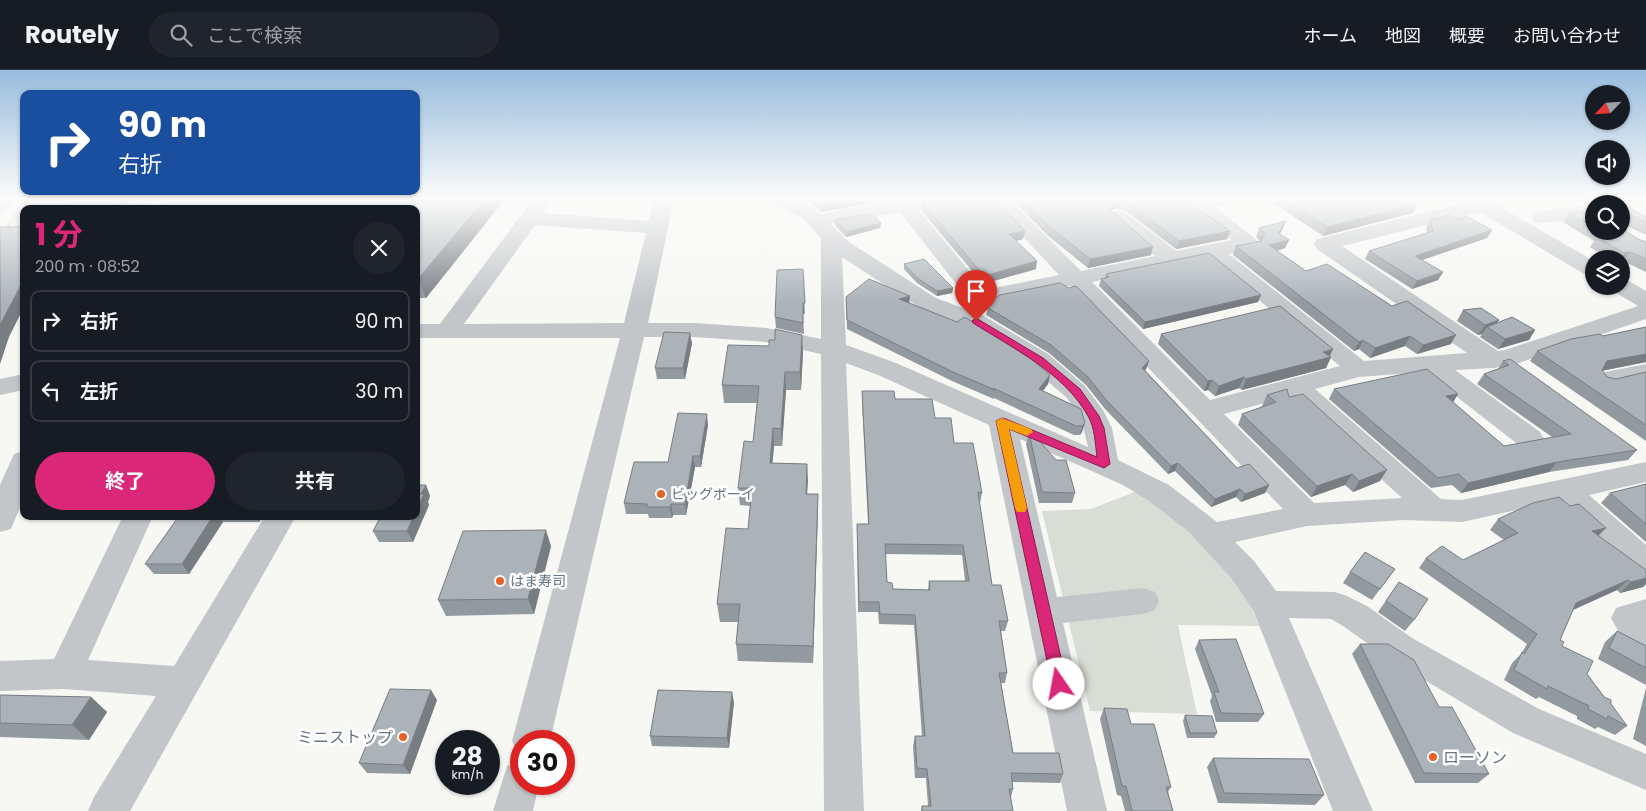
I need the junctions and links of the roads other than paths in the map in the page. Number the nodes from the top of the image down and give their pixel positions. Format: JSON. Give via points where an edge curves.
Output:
{"nodes":[{"id":1,"x":519,"y":234,"type":"edge"},
{"id":2,"x":656,"y":234,"type":"edge"},
{"id":3,"x":823,"y":234,"type":"edge"},
{"id":4,"x":828,"y":234,"type":"edge"},
{"id":5,"x":925,"y":234,"type":"edge"},
{"id":6,"x":1033,"y":234,"type":"edge"},
{"id":7,"x":1140,"y":234,"type":"edge"},
{"id":8,"x":1237,"y":234,"type":"edge"},
{"id":9,"x":1362,"y":234,"type":"edge"},
{"id":10,"x":1532,"y":234,"type":"edge"},
{"id":11,"x":1212,"y":251,"type":"junction"},
{"id":12,"x":1172,"y":259,"type":"junction"},
{"id":13,"x":1585,"y":265,"type":"edge"},
{"id":14,"x":1077,"y":278,"type":"junction"},
{"id":15,"x":979,"y":298,"type":"junction"},
{"id":16,"x":1639,"y":298,"type":"edge"},
{"id":17,"x":1279,"y":306,"type":"junction"},
{"id":18,"x":954,"y":312,"type":"junction"},
{"id":19,"x":1250,"y":313,"type":"edge"},
{"id":20,"x":420,"y":331,"type":"edge"},
{"id":21,"x":447,"y":331,"type":"junction"},
{"id":22,"x":634,"y":332,"type":"junction"},
{"id":23,"x":1165,"y":333,"type":"edge"},
{"id":24,"x":1137,"y":340,"type":"junction"},
{"id":25,"x":833,"y":350,"type":"junction"},
{"id":26,"x":1500,"y":359,"type":"junction"},
{"id":27,"x":1431,"y":364,"type":"junction"},
{"id":28,"x":1359,"y":370,"type":"junction"},
{"id":29,"x":1646,"y":372,"type":"edge"},
{"id":30,"x":1530,"y":374,"type":"edge"},
{"id":31,"x":1609,"y":379,"type":"edge"},
{"id":32,"x":20,"y":383,"type":"edge"},
{"id":33,"x":1295,"y":386,"type":"junction"},
{"id":34,"x":0,"y":387,"type":"edge"},
{"id":35,"x":1206,"y":410,"type":"junction"},
{"id":36,"x":1002,"y":421,"type":"junction"},
{"id":37,"x":1530,"y":439,"type":"edge"},
{"id":38,"x":1643,"y":461,"type":"edge"},
{"id":39,"x":1104,"y":464,"type":"junction"},
{"id":40,"x":20,"y":471,"type":"edge"},
{"id":41,"x":1563,"y":489,"type":"junction"},
{"id":42,"x":1434,"y":510,"type":"junction"},
{"id":43,"x":1306,"y":515,"type":"junction"},
{"id":44,"x":136,"y":520,"type":"edge"},
{"id":45,"x":279,"y":520,"type":"edge"},
{"id":46,"x":0,"y":521,"type":"edge"},
{"id":47,"x":1212,"y":535,"type":"junction"},
{"id":48,"x":1646,"y":563,"type":"edge"},
{"id":49,"x":1143,"y":601,"type":"dead end"},
{"id":50,"x":1267,"y":604,"type":"junction"},
{"id":51,"x":1043,"y":612,"type":"junction"},
{"id":52,"x":1646,"y":613,"type":"edge"},
{"id":53,"x":1646,"y":638,"type":"edge"},
{"id":54,"x":64,"y":674,"type":"junction"},
{"id":55,"x":0,"y":676,"type":"edge"},
{"id":56,"x":183,"y":682,"type":"junction"},
{"id":57,"x":533,"y":730,"type":"edge"},
{"id":58,"x":1646,"y":772,"type":"edge"},
{"id":59,"x":517,"y":795,"type":"edge"},
{"id":60,"x":108,"y":811,"type":"edge"},
{"id":61,"x":513,"y":811,"type":"edge"},
{"id":62,"x":844,"y":811,"type":"edge"},
{"id":63,"x":1087,"y":811,"type":"edge"},
{"id":64,"x":1353,"y":811,"type":"edge"}],
"edges":[{"from":1,"to":21,"type":"street"},
{"from":2,"to":22,"type":"street"},
{"from":3,"to":25,"type":"street"},
{"from":4,"to":18,"type":"street","via":[[841,247],[928,303]]},
{"from":5,"to":15,"type":"street"},
{"from":6,"to":14,"type":"street"},
{"from":7,"to":12,"type":"street"},
{"from":8,"to":11,"type":"street","via":[[1249,243]]},
{"from":9,"to":26,"type":"street","via":[[1324,244]]},
{"from":10,"to":13,"type":"street"},
{"from":11,"to":12,"type":"street"},
{"from":11,"to":17,"type":"street"},
{"from":12,"to":14,"type":"street"},
{"from":14,"to":15,"type":"street"},
{"from":14,"to":24,"type":"street"},
{"from":15,"to":18,"type":"street"},
{"from":16,"to":26,"type":"street"},
{"from":17,"to":19,"type":"street"},
{"from":17,"to":28,"type":"street"},
{"from":18,"to":39,"type":"street","via":[[976,321],[1039,360],[1076,392],[1094,416]]},
{"from":20,"to":21,"type":"street"},
{"from":21,"to":22,"type":"street"},
{"from":22,"to":25,"type":"street","via":[[694,330],[766,335]]},
{"from":22,"to":57,"type":"street"},
{"from":23,"to":24,"type":"street"},
{"from":24,"to":35,"type":"street"},
{"from":25,"to":36,"type":"street"},
{"from":25,"to":62,"type":"street"},
{"from":26,"to":27,"type":"street"},
{"from":26,"to":30,"type":"street"},
{"from":27,"to":28,"type":"street"},
{"from":27,"to":37,"type":"street"},
{"from":28,"to":33,"type":"street"},
{"from":29,"to":31,"type":"street"},
{"from":32,"to":34,"type":"street"},
{"from":33,"to":35,"type":"street"},
{"from":33,"to":42,"type":"street"},
{"from":35,"to":43,"type":"street"},
{"from":36,"to":39,"type":"street"},
{"from":36,"to":51,"type":"street"},
{"from":38,"to":41,"type":"street"},
{"from":39,"to":47,"type":"street","via":[[1159,493]]},
{"from":40,"to":46,"type":"street"},
{"from":41,"to":42,"type":"street","via":[[1462,511]]},
{"from":41,"to":48,"type":"street"},
{"from":42,"to":43,"type":"street"},
{"from":43,"to":47,"type":"street"},
{"from":44,"to":54,"type":"street"},
{"from":45,"to":56,"type":"street"},
{"from":47,"to":50,"type":"street"},
{"from":49,"to":51,"type":"street"},
{"from":50,"to":58,"type":"street","via":[[1335,606],[1400,648],[1526,720]]},
{"from":50,"to":64,"type":"street"},
{"from":51,"to":63,"type":"street"},
{"from":52,"to":53,"type":"street","via":[[1628,618],[1638,635]]},
{"from":54,"to":55,"type":"street"},
{"from":54,"to":56,"type":"street"},
{"from":56,"to":60,"type":"street"},
{"from":59,"to":61,"type":"street"}]}
